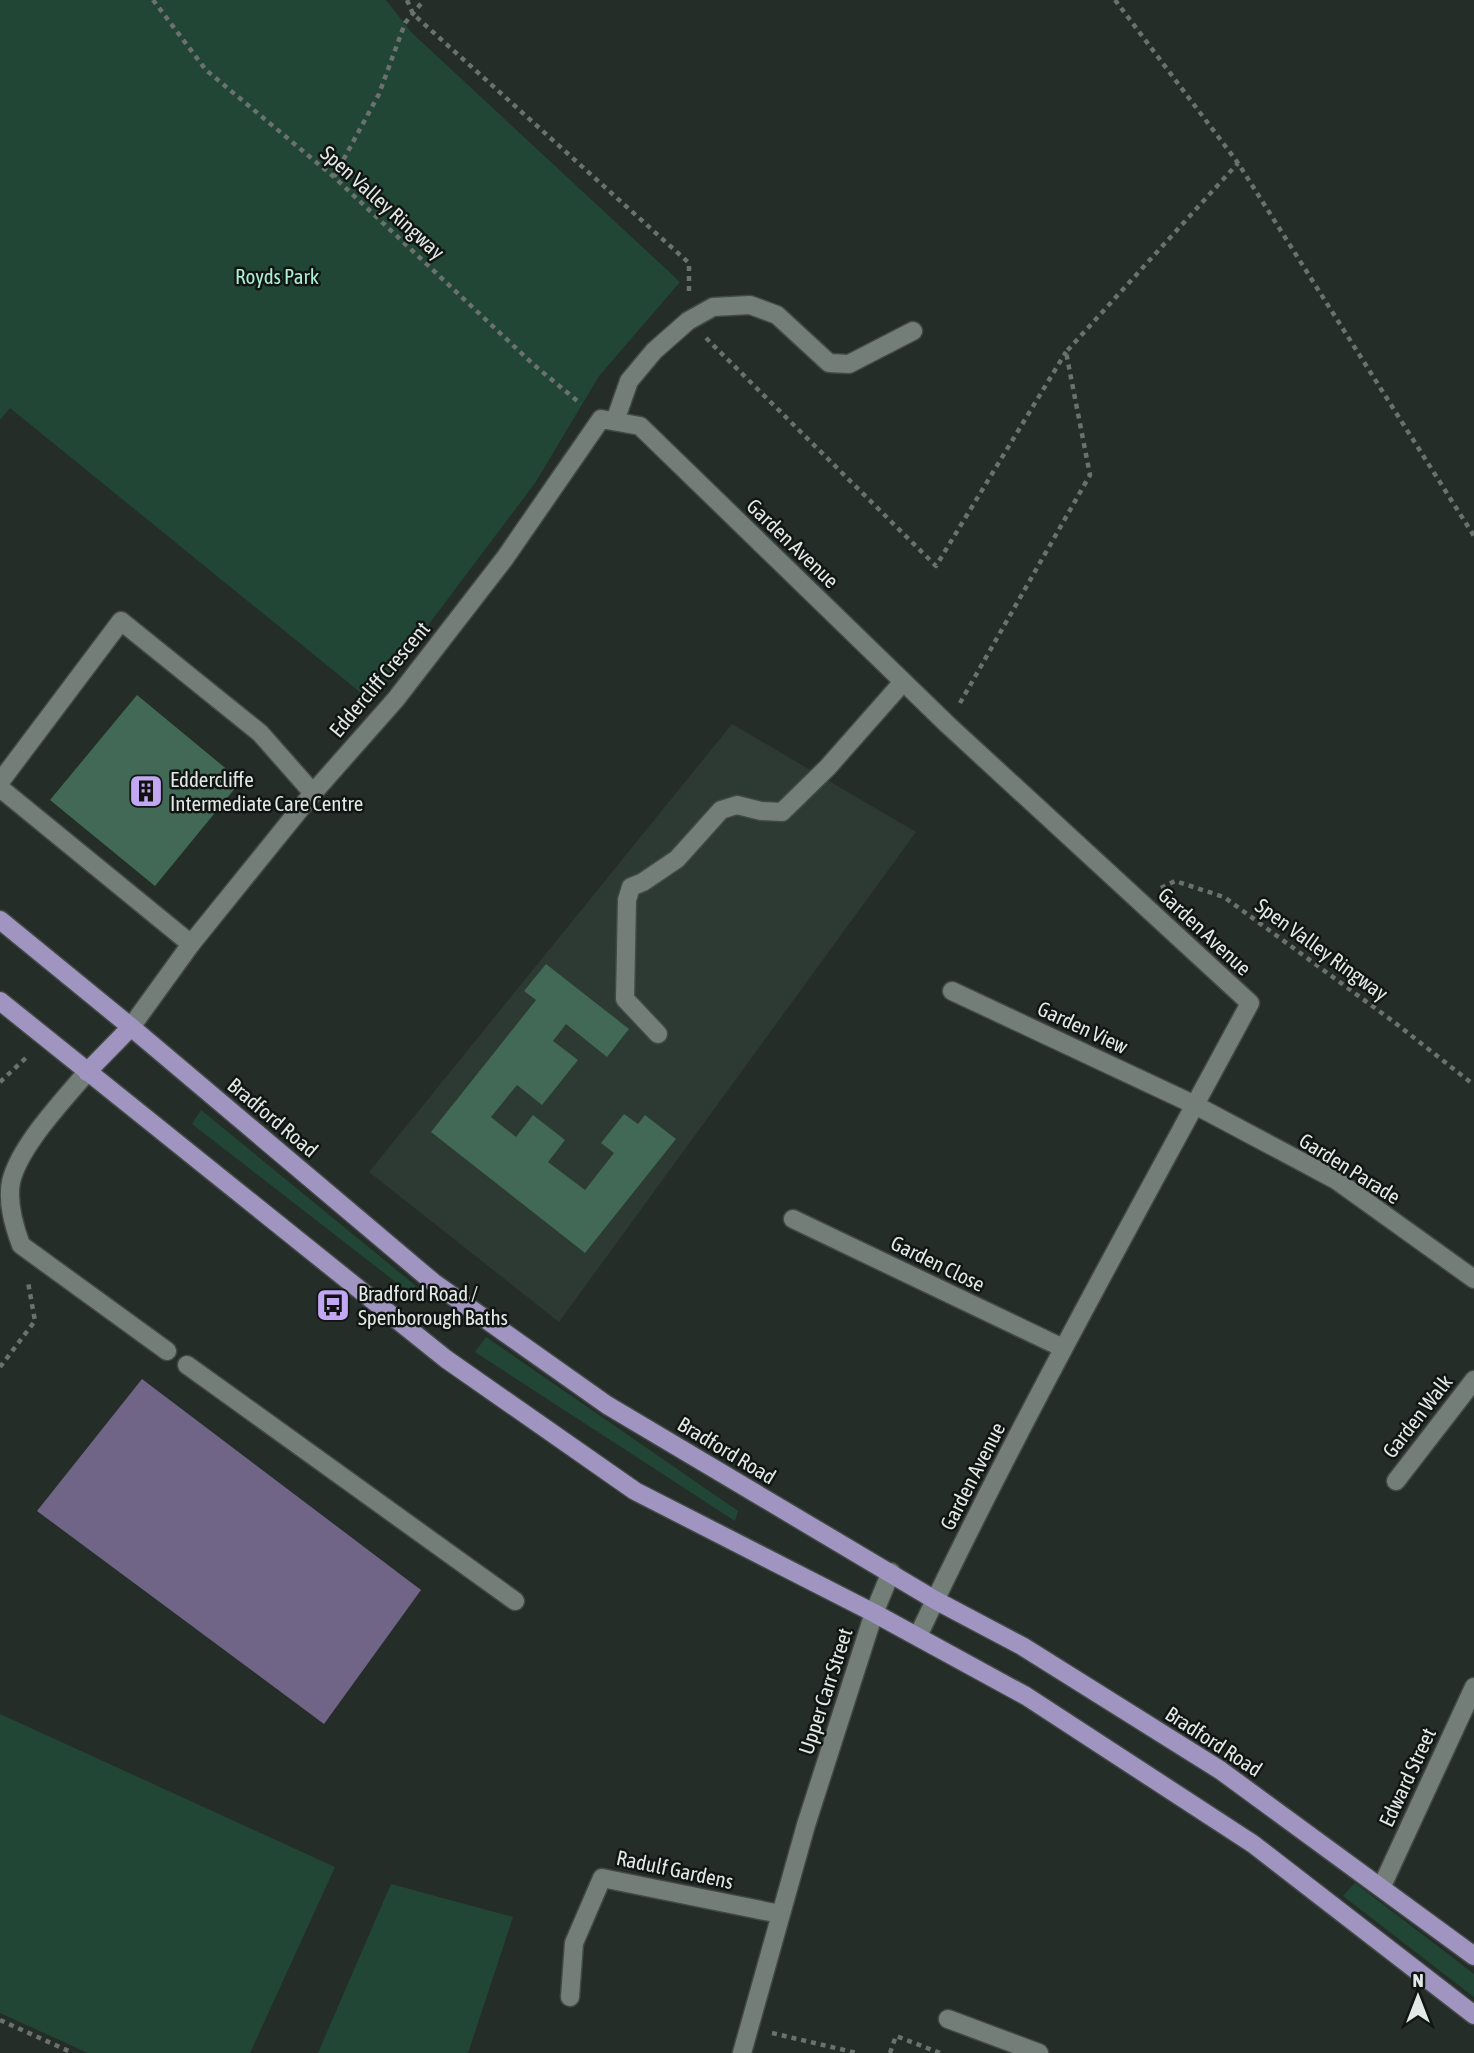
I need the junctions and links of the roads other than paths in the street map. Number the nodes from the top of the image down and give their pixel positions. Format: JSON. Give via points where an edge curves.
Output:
{"nodes":[{"id":1,"x":913,"y":331,"type":"dead end"},
{"id":2,"x":608,"y":420,"type":"junction"},
{"id":3,"x":903,"y":682,"type":"junction"},
{"id":4,"x":0,"y":782,"type":"edge"},
{"id":5,"x":0,"y":788,"type":"edge"},
{"id":6,"x":313,"y":793,"type":"junction"},
{"id":7,"x":0,"y":920,"type":"edge"},
{"id":8,"x":191,"y":944,"type":"junction"},
{"id":9,"x":952,"y":991,"type":"dead end"},
{"id":10,"x":0,"y":1001,"type":"edge"},
{"id":11,"x":131,"y":1027,"type":"junction"},
{"id":12,"x":658,"y":1034,"type":"dead end"},
{"id":13,"x":88,"y":1072,"type":"junction"},
{"id":14,"x":1195,"y":1105,"type":"junction"},
{"id":15,"x":793,"y":1219,"type":"dead end"},
{"id":16,"x":1474,"y":1279,"type":"edge"},
{"id":17,"x":1063,"y":1348,"type":"junction"},
{"id":18,"x":167,"y":1351,"type":"dead end"},
{"id":19,"x":187,"y":1366,"type":"dead end"},
{"id":20,"x":1474,"y":1380,"type":"edge"},
{"id":21,"x":1396,"y":1481,"type":"dead end"},
{"id":22,"x":891,"y":1572,"type":"junction"},
{"id":23,"x":935,"y":1600,"type":"junction"},
{"id":24,"x":515,"y":1601,"type":"dead end"},
{"id":25,"x":874,"y":1613,"type":"junction"},
{"id":26,"x":918,"y":1636,"type":"junction"},
{"id":27,"x":1474,"y":1687,"type":"edge"},
{"id":28,"x":1382,"y":1886,"type":"junction"},
{"id":29,"x":780,"y":1914,"type":"junction"},
{"id":30,"x":1474,"y":1956,"type":"edge"},
{"id":31,"x":570,"y":1997,"type":"dead end"},
{"id":32,"x":1474,"y":2015,"type":"edge"},
{"id":33,"x":948,"y":2019,"type":"dead end"},
{"id":34,"x":741,"y":2053,"type":"edge"},
{"id":35,"x":1039,"y":2053,"type":"edge"}],
"edges":[{"from":1,"to":2,"type":"street","name":"Eddercliff Crescent","via":[[849,364],[829,363],[777,315],[750,305],[713,307],[688,321],[654,351],[629,381]]},
{"from":2,"to":3,"type":"street","name":"Garden Avenue","via":[[640,426]]},
{"from":2,"to":6,"type":"street","name":"Eddercliff Crescent","via":[[396,699]]},
{"from":3,"to":12,"type":"street","via":[[782,812],[737,805],[721,810],[677,859],[631,887],[625,999]]},
{"from":3,"to":14,"type":"street","name":"Garden Avenue","via":[[1250,1003]]},
{"from":4,"to":6,"type":"street","via":[[121,621],[260,733]]},
{"from":5,"to":8,"type":"street"},
{"from":6,"to":8,"type":"street","name":"Eddercliff Crescent"},
{"from":7,"to":11,"type":"main road","name":"Bradford Road"},
{"from":8,"to":11,"type":"street","name":"Eddercliff Crescent"},
{"from":9,"to":14,"type":"street","name":"Garden View"},
{"from":10,"to":13,"type":"main road"},
{"from":11,"to":13,"type":"main road"},
{"from":11,"to":22,"type":"main road","name":"Bradford Road","via":[[433,1282],[607,1405]]},
{"from":13,"to":18,"type":"street","via":[[21,1155],[11,1183],[12,1217],[21,1245]]},
{"from":13,"to":25,"type":"main road","via":[[446,1359],[624,1483]]},
{"from":14,"to":16,"type":"street","name":"Garden Parade","via":[[1336,1180]]},
{"from":14,"to":17,"type":"street","name":"Garden Avenue"},
{"from":15,"to":17,"type":"street","name":"Garden Close"},
{"from":17,"to":23,"type":"street","name":"Garden Avenue"},
{"from":19,"to":24,"type":"street"},
{"from":20,"to":21,"type":"street","name":"Garden Walk"},
{"from":22,"to":23,"type":"main road","name":"Bradford Road"},
{"from":22,"to":25,"type":"street","name":"Upper Carr Street"},
{"from":23,"to":26,"type":"street","name":"Garden Avenue"},
{"from":23,"to":28,"type":"main road","name":"Bradford Road","via":[[1022,1646],[1220,1770]]},
{"from":25,"to":26,"type":"main road"},
{"from":25,"to":29,"type":"street","name":"Upper Carr Street"},
{"from":26,"to":32,"type":"main road","via":[[1026,1696],[1253,1844]]},
{"from":27,"to":28,"type":"street","name":"Edward Street"},
{"from":28,"to":30,"type":"main road","name":"Bradford Road"},
{"from":29,"to":31,"type":"street","name":"Radulf Gardens","via":[[602,1878],[574,1943]]},
{"from":29,"to":34,"type":"street"},
{"from":33,"to":35,"type":"street"}]}
